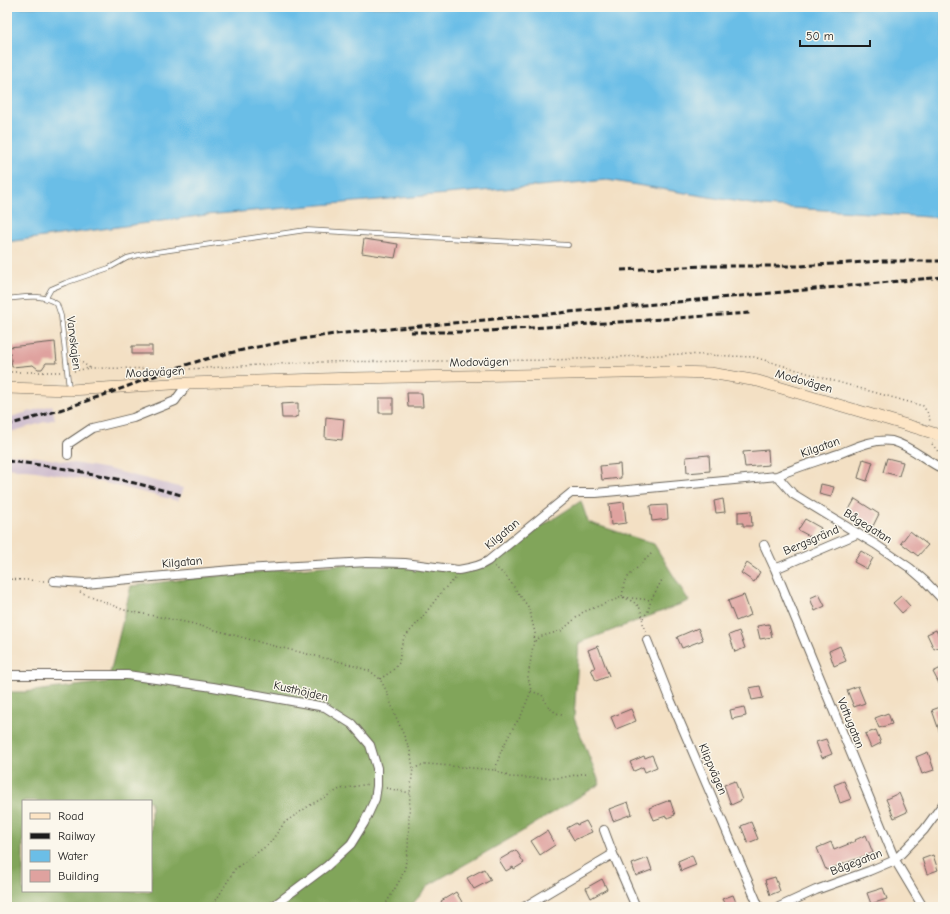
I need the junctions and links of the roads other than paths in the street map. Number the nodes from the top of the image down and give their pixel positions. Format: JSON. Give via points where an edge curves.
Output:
{"nodes":[{"id":1,"x":568,"y":245,"type":"dead end"},
{"id":2,"x":46,"y":298,"type":"junction"},
{"id":3,"x":7,"y":299,"type":"edge"},
{"id":4,"x":188,"y":383,"type":"junction"},
{"id":5,"x":7,"y":388,"type":"edge"},
{"id":6,"x":70,"y":390,"type":"junction"},
{"id":7,"x":940,"y":435,"type":"edge"},
{"id":8,"x":68,"y":455,"type":"dead end"},
{"id":9,"x":943,"y":469,"type":"edge"},
{"id":10,"x":777,"y":476,"type":"junction"},
{"id":11,"x":857,"y":534,"type":"junction"},
{"id":12,"x":764,"y":545,"type":"dead end"},
{"id":13,"x":775,"y":569,"type":"junction"},
{"id":14,"x":54,"y":581,"type":"road end"},
{"id":15,"x":943,"y":600,"type":"edge"},
{"id":16,"x":647,"y":640,"type":"road end"},
{"id":17,"x":7,"y":676,"type":"edge"},
{"id":18,"x":943,"y":804,"type":"edge"},
{"id":19,"x":604,"y":830,"type":"dead end"},
{"id":20,"x":613,"y":854,"type":"junction"},
{"id":21,"x":895,"y":860,"type":"junction"},
{"id":22,"x":272,"y":907,"type":"edge"},
{"id":23,"x":524,"y":907,"type":"edge"},
{"id":24,"x":636,"y":907,"type":"edge"},
{"id":25,"x":759,"y":907,"type":"edge"},
{"id":26,"x":779,"y":907,"type":"edge"},
{"id":27,"x":923,"y":907,"type":"edge"}],
"edges":[{"from":1,"to":2,"type":"lane","via":[[306,230],[127,258],[109,268],[51,289]]},
{"from":2,"to":3,"type":"lane","via":[[31,296]]},
{"from":2,"to":6,"type":"lane","name":"Varvskajen","via":[[59,307]]},
{"from":4,"to":6,"type":"main road","name":"Modovägen"},
{"from":4,"to":7,"type":"main road","name":"Modovägen","bridge":true,"via":[[604,373],[710,373],[758,381]]},
{"from":4,"to":8,"type":"street","via":[[175,401],[132,418],[92,428],[68,444]]},
{"from":5,"to":6,"type":"main road","name":"Modovägen"},
{"from":9,"to":10,"type":"street","name":"Kilgatan","via":[[912,450],[897,443],[881,440]]},
{"from":10,"to":11,"type":"street","name":"Bågegatan","via":[[793,494]]},
{"from":10,"to":14,"type":"street","name":"Kilgatan","via":[[596,493],[571,493],[488,561],[481,566],[466,569],[367,562],[243,569],[85,583]]},
{"from":11,"to":13,"type":"street","name":"Bergsgränd"},
{"from":11,"to":15,"type":"street","name":"Bågegatan","via":[[910,568]]},
{"from":12,"to":13,"type":"street","name":"Vattugatan"},
{"from":13,"to":21,"type":"street","name":"Vattugatan"},
{"from":16,"to":25,"type":"street","name":"Klippvägen"},
{"from":17,"to":22,"type":"street","name":"Kusthöjden","via":[[127,675],[213,686],[325,707],[352,724],[370,745],[377,768],[375,799],[351,844],[327,866]]},
{"from":18,"to":21,"type":"street","name":"Bågegatan","via":[[924,830]]},
{"from":19,"to":20,"type":"street"},
{"from":20,"to":23,"type":"street"},
{"from":20,"to":24,"type":"street"},
{"from":21,"to":26,"type":"street","name":"Bågegatan"},
{"from":21,"to":27,"type":"street","name":"Vattugatan"}]}
